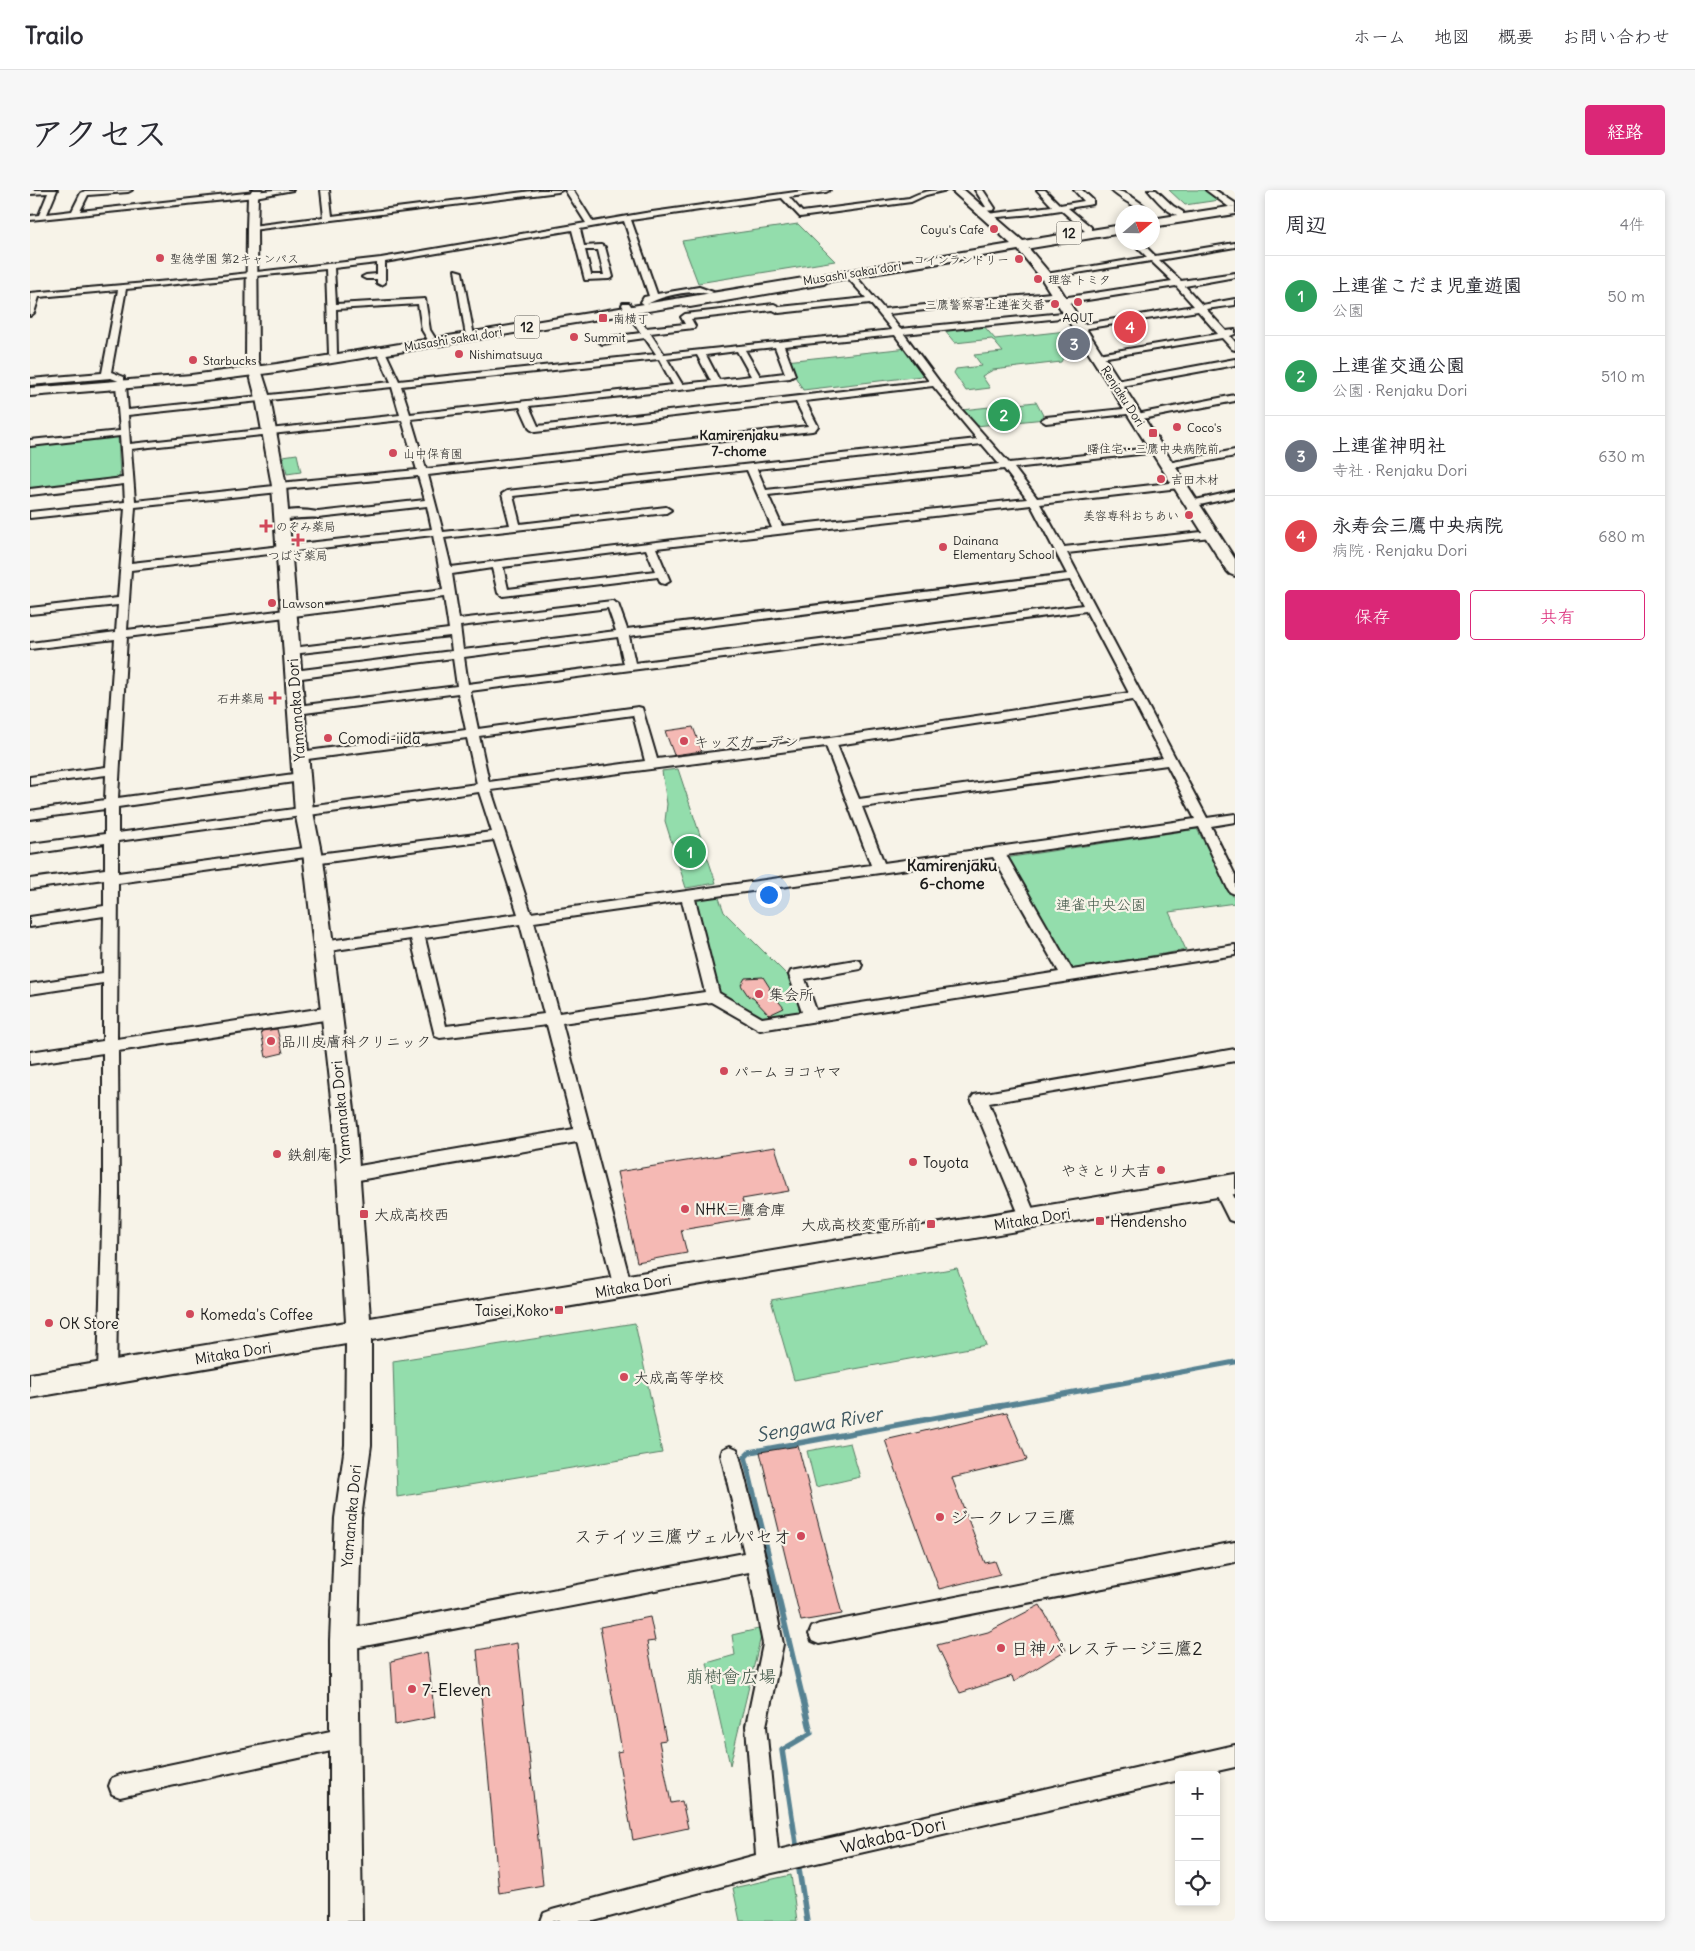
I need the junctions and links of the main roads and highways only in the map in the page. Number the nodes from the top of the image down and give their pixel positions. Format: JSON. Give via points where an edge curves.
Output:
{"nodes":[{"id":1,"x":957,"y":190,"type":"edge"},
{"id":2,"x":1234,"y":207,"type":"edge"},
{"id":3,"x":1160,"y":217,"type":"edge"},
{"id":4,"x":1160,"y":217,"type":"edge"},
{"id":5,"x":1115,"y":228,"type":"edge"},
{"id":6,"x":1115,"y":229,"type":"edge"},
{"id":7,"x":1019,"y":244,"type":"junction"},
{"id":8,"x":628,"y":308,"type":"junction"},
{"id":9,"x":470,"y":334,"type":"junction"},
{"id":10,"x":255,"y":369,"type":"junction"},
{"id":11,"x":121,"y":382,"type":"junction"},
{"id":12,"x":30,"y":387,"type":"edge"},
{"id":13,"x":30,"y":392,"type":"edge"}],
"edges":[{"from":1,"to":7,"type":"main road","name":"Renjaku Dori"},
{"from":2,"to":3,"type":"main road"},
{"from":2,"to":4,"type":"main road"},
{"from":5,"to":7,"type":"main road","number":"12","via":[[1088,229]]},
{"from":6,"to":7,"type":"main road","number":"12"},
{"from":7,"to":8,"type":"main road","name":"Musashi sakai dori","number":"12","via":[[828,278]]},
{"from":7,"to":8,"type":"main road","name":"Musashi sakai dori","number":"12","via":[[650,300]]},
{"from":8,"to":9,"type":"main road","name":"Musashi sakai dori","number":"12"},
{"from":9,"to":10,"type":"main road","name":"Musashi sakai dori","number":"12"},
{"from":9,"to":10,"type":"main road","name":"Musashi sakai dori","number":"12"},
{"from":10,"to":11,"type":"main road","name":"Musashi sakai dori","number":"12"},
{"from":11,"to":12,"type":"main road","name":"Musashi sakai dori","number":"12"},
{"from":11,"to":13,"type":"main road","name":"Musashi sakai dori","number":"12"}]}
